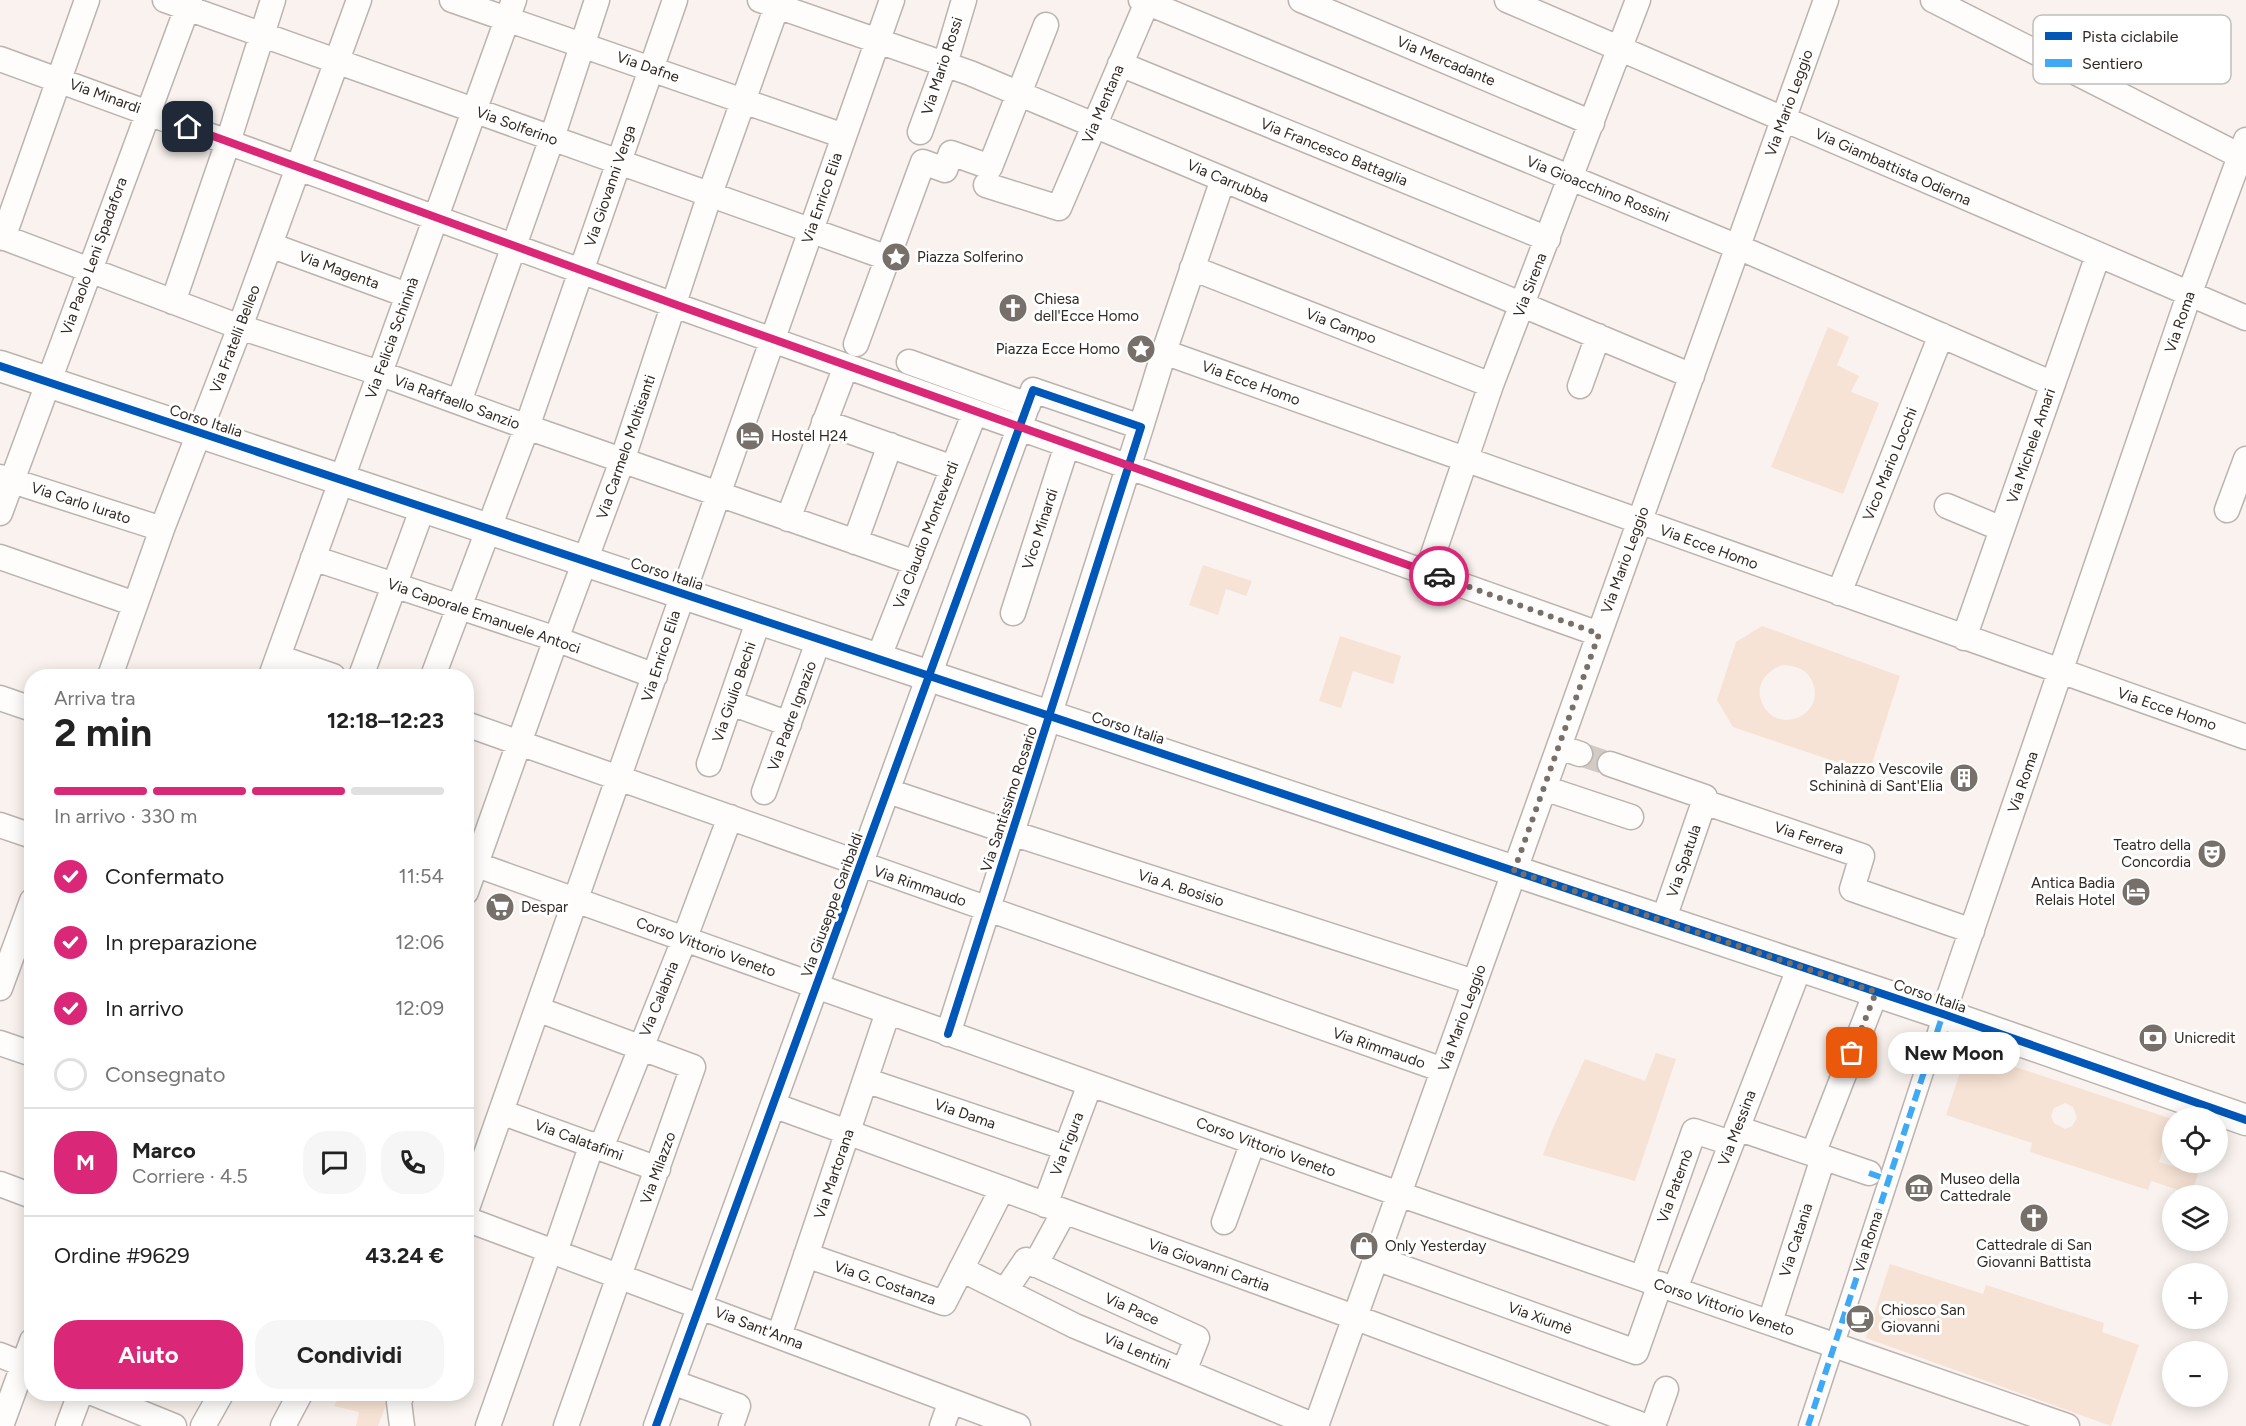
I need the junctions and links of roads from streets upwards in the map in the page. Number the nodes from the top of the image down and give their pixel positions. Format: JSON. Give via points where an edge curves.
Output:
{"nodes":[{"id":1,"x":87,"y":0,"type":"edge"},
{"id":2,"x":273,"y":0,"type":"edge"},
{"id":3,"x":359,"y":0,"type":"edge"},
{"id":4,"x":452,"y":0,"type":"edge"},
{"id":5,"x":597,"y":0,"type":"edge"},
{"id":6,"x":675,"y":0,"type":"edge"},
{"id":7,"x":892,"y":0,"type":"edge"},
{"id":8,"x":964,"y":0,"type":"edge"},
{"id":9,"x":1300,"y":0,"type":"edge"},
{"id":10,"x":1638,"y":0,"type":"edge"},
{"id":11,"x":1826,"y":0,"type":"edge"},
{"id":12,"x":1933,"y":0,"type":"edge"},
{"id":13,"x":1146,"y":1,"type":"edge"},
{"id":14,"x":1512,"y":1,"type":"edge"},
{"id":15,"x":772,"y":2,"type":"edge"},
{"id":16,"x":181,"y":3,"type":"edge"},
{"id":17,"x":510,"y":10,"type":"edge"},
{"id":18,"x":1046,"y":25,"type":"dead end"},
{"id":19,"x":261,"y":34,"type":"junction"},
{"id":20,"x":878,"y":40,"type":"junction"},
{"id":21,"x":582,"y":45,"type":"junction"},
{"id":22,"x":1619,"y":48,"type":"junction"},
{"id":23,"x":2033,"y":49,"type":"edge"},
{"id":24,"x":0,"y":59,"type":"edge"},
{"id":25,"x":337,"y":62,"type":"junction"},
{"id":26,"x":945,"y":64,"type":"junction"},
{"id":27,"x":1120,"y":64,"type":"junction"},
{"id":28,"x":651,"y":68,"type":"junction"},
{"id":29,"x":59,"y":80,"type":"junction"},
{"id":30,"x":2105,"y":84,"type":"edge"},
{"id":31,"x":1018,"y":94,"type":"junction"},
{"id":32,"x":744,"y":100,"type":"junction"},
{"id":33,"x":474,"y":110,"type":"junction"},
{"id":34,"x":148,"y":112,"type":"junction"},
{"id":35,"x":1784,"y":119,"type":"junction"},
{"id":36,"x":1592,"y":123,"type":"junction"},
{"id":37,"x":1094,"y":125,"type":"junction"},
{"id":38,"x":920,"y":132,"type":"dead end"},
{"id":39,"x":844,"y":136,"type":"junction"},
{"id":40,"x":552,"y":138,"type":"junction"},
{"id":41,"x":228,"y":142,"type":"junction"},
{"id":42,"x":2244,"y":152,"type":"edge"},
{"id":43,"x":619,"y":162,"type":"junction"},
{"id":44,"x":298,"y":168,"type":"junction"},
{"id":45,"x":1223,"y":179,"type":"junction"},
{"id":46,"x":1571,"y":179,"type":"junction"},
{"id":47,"x":986,"y":184,"type":"dead end"},
{"id":48,"x":710,"y":194,"type":"junction"},
{"id":49,"x":435,"y":218,"type":"junction"},
{"id":50,"x":810,"y":230,"type":"junction"},
{"id":51,"x":2,"y":237,"type":"edge"},
{"id":52,"x":1548,"y":239,"type":"junction"},
{"id":53,"x":270,"y":245,"type":"junction"},
{"id":54,"x":514,"y":247,"type":"junction"},
{"id":55,"x":1738,"y":247,"type":"junction"},
{"id":56,"x":879,"y":255,"type":"junction"},
{"id":57,"x":2098,"y":255,"type":"junction"},
{"id":58,"x":1192,"y":268,"type":"junction"},
{"id":59,"x":90,"y":270,"type":"junction"},
{"id":60,"x":580,"y":271,"type":"junction"},
{"id":61,"x":407,"y":295,"type":"junction"},
{"id":62,"x":2189,"y":295,"type":"junction"},
{"id":63,"x":173,"y":302,"type":"junction"},
{"id":64,"x":1523,"y":303,"type":"junction"},
{"id":65,"x":674,"y":304,"type":"junction"},
{"id":66,"x":2246,"y":318,"type":"edge"},
{"id":67,"x":240,"y":327,"type":"junction"},
{"id":68,"x":1941,"y":335,"type":"junction"},
{"id":69,"x":1598,"y":336,"type":"junction"},
{"id":70,"x":773,"y":340,"type":"junction"},
{"id":71,"x":856,"y":344,"type":"dead end"},
{"id":72,"x":1168,"y":354,"type":"junction"},
{"id":73,"x":909,"y":362,"type":"dead end"},
{"id":74,"x":0,"y":366,"type":"edge"},
{"id":75,"x":846,"y":366,"type":"junction"},
{"id":76,"x":379,"y":373,"type":"junction"},
{"id":77,"x":1692,"y":376,"type":"junction"},
{"id":78,"x":47,"y":382,"type":"junction"},
{"id":79,"x":2053,"y":384,"type":"junction"},
{"id":80,"x":1491,"y":385,"type":"junction"},
{"id":81,"x":1580,"y":386,"type":"dead end"},
{"id":82,"x":1030,"y":399,"type":"junction"},
{"id":83,"x":459,"y":402,"type":"junction"},
{"id":84,"x":975,"y":412,"type":"junction"},
{"id":85,"x":824,"y":422,"type":"junction"},
{"id":86,"x":527,"y":427,"type":"junction"},
{"id":87,"x":1020,"y":428,"type":"junction"},
{"id":88,"x":1140,"y":431,"type":"junction"},
{"id":89,"x":199,"y":433,"type":"junction"},
{"id":90,"x":890,"y":445,"type":"junction"},
{"id":91,"x":1067,"y":445,"type":"junction"},
{"id":92,"x":2246,"y":459,"type":"edge"},
{"id":93,"x":1465,"y":460,"type":"junction"},
{"id":94,"x":622,"y":461,"type":"junction"},
{"id":95,"x":1128,"y":467,"type":"junction"},
{"id":96,"x":953,"y":468,"type":"junction"},
{"id":97,"x":6,"y":479,"type":"edge"},
{"id":98,"x":341,"y":480,"type":"junction"},
{"id":99,"x":718,"y":495,"type":"junction"},
{"id":100,"x":1947,"y":506,"type":"dead end"},
{"id":101,"x":423,"y":507,"type":"junction"},
{"id":102,"x":2227,"y":510,"type":"dead end"},
{"id":103,"x":0,"y":513,"type":"edge"},
{"id":104,"x":788,"y":519,"type":"junction"},
{"id":105,"x":1639,"y":522,"type":"junction"},
{"id":106,"x":489,"y":529,"type":"junction"},
{"id":107,"x":2002,"y":529,"type":"junction"},
{"id":108,"x":162,"y":530,"type":"junction"},
{"id":109,"x":855,"y":542,"type":"junction"},
{"id":110,"x":0,"y":557,"type":"edge"},
{"id":111,"x":313,"y":558,"type":"junction"},
{"id":112,"x":585,"y":561,"type":"junction"},
{"id":113,"x":916,"y":562,"type":"junction"},
{"id":114,"x":1427,"y":572,"type":"junction"},
{"id":115,"x":394,"y":586,"type":"junction"},
{"id":116,"x":682,"y":593,"type":"junction"},
{"id":117,"x":1839,"y":593,"type":"junction"},
{"id":118,"x":135,"y":604,"type":"junction"},
{"id":119,"x":459,"y":606,"type":"junction"},
{"id":120,"x":1012,"y":613,"type":"dead end"},
{"id":121,"x":759,"y":619,"type":"junction"},
{"id":122,"x":1599,"y":634,"type":"junction"},
{"id":123,"x":1964,"y":638,"type":"junction"},
{"id":124,"x":556,"y":639,"type":"junction"},
{"id":125,"x":819,"y":639,"type":"junction"},
{"id":126,"x":878,"y":659,"type":"junction"},
{"id":127,"x":274,"y":667,"type":"edge"},
{"id":128,"x":112,"y":669,"type":"edge"},
{"id":129,"x":364,"y":669,"type":"edge"},
{"id":130,"x":436,"y":669,"type":"edge"},
{"id":131,"x":2060,"y":672,"type":"junction"},
{"id":132,"x":655,"y":676,"type":"junction"},
{"id":133,"x":930,"y":676,"type":"junction"},
{"id":134,"x":0,"y":698,"type":"edge"},
{"id":135,"x":731,"y":703,"type":"junction"},
{"id":136,"x":24,"y":706,"type":"edge"},
{"id":137,"x":1049,"y":716,"type":"junction"},
{"id":138,"x":789,"y":724,"type":"junction"},
{"id":139,"x":474,"y":727,"type":"edge"},
{"id":140,"x":2246,"y":737,"type":"edge"},
{"id":141,"x":520,"y":744,"type":"junction"},
{"id":142,"x":709,"y":764,"type":"dead end"},
{"id":143,"x":1610,"y":764,"type":"tunnel mouth"},
{"id":144,"x":619,"y":777,"type":"junction"},
{"id":145,"x":1544,"y":788,"type":"junction"},
{"id":146,"x":888,"y":791,"type":"junction"},
{"id":147,"x":764,"y":792,"type":"dead end"},
{"id":148,"x":1704,"y":802,"type":"junction"},
{"id":149,"x":730,"y":817,"type":"junction"},
{"id":150,"x":1631,"y":817,"type":"dead end"},
{"id":151,"x":0,"y":825,"type":"edge"},
{"id":152,"x":24,"y":833,"type":"edge"},
{"id":153,"x":1012,"y":833,"type":"junction"},
{"id":154,"x":474,"y":856,"type":"edge"},
{"id":155,"x":474,"y":864,"type":"edge"},
{"id":156,"x":861,"y":865,"type":"junction"},
{"id":157,"x":1514,"y":871,"type":"junction"},
{"id":158,"x":576,"y":901,"type":"junction"},
{"id":159,"x":988,"y":910,"type":"junction"},
{"id":160,"x":24,"y":920,"type":"edge"},
{"id":161,"x":1663,"y":921,"type":"junction"},
{"id":162,"x":1972,"y":931,"type":"junction"},
{"id":163,"x":16,"y":938,"type":"edge"},
{"id":164,"x":684,"y":940,"type":"junction"},
{"id":165,"x":1800,"y":966,"type":"junction"},
{"id":166,"x":1474,"y":982,"type":"junction"},
{"id":167,"x":817,"y":987,"type":"junction"},
{"id":168,"x":0,"y":988,"type":"edge"},
{"id":169,"x":1876,"y":992,"type":"junction"},
{"id":170,"x":537,"y":1009,"type":"junction"},
{"id":171,"x":888,"y":1012,"type":"junction"},
{"id":172,"x":1943,"y":1014,"type":"junction"},
{"id":173,"x":948,"y":1034,"type":"junction"},
{"id":174,"x":0,"y":1043,"type":"edge"},
{"id":175,"x":640,"y":1048,"type":"junction"},
{"id":176,"x":24,"y":1051,"type":"edge"},
{"id":177,"x":1443,"y":1070,"type":"junction"},
{"id":178,"x":865,"y":1080,"type":"junction"},
{"id":179,"x":1090,"y":1084,"type":"junction"},
{"id":180,"x":773,"y":1105,"type":"junction"},
{"id":181,"x":501,"y":1112,"type":"junction"},
{"id":182,"x":2246,"y":1120,"type":"edge"},
{"id":183,"x":848,"y":1132,"type":"junction"},
{"id":184,"x":1734,"y":1136,"type":"junction"},
{"id":185,"x":1253,"y":1142,"type":"junction"},
{"id":186,"x":596,"y":1146,"type":"junction"},
{"id":187,"x":1066,"y":1148,"type":"junction"},
{"id":188,"x":1818,"y":1156,"type":"junction"},
{"id":189,"x":657,"y":1168,"type":"junction"},
{"id":190,"x":1879,"y":1177,"type":"junction"},
{"id":191,"x":474,"y":1188,"type":"edge"},
{"id":192,"x":1,"y":1189,"type":"edge"},
{"id":193,"x":1002,"y":1189,"type":"junction"},
{"id":194,"x":24,"y":1194,"type":"edge"},
{"id":195,"x":1399,"y":1194,"type":"junction"},
{"id":196,"x":1054,"y":1208,"type":"junction"},
{"id":197,"x":1224,"y":1221,"type":"dead end"},
{"id":198,"x":474,"y":1222,"type":"edge"},
{"id":199,"x":553,"y":1251,"type":"junction"},
{"id":200,"x":806,"y":1256,"type":"junction"},
{"id":201,"x":1376,"y":1258,"type":"junction"},
{"id":202,"x":1035,"y":1265,"type":"junction"},
{"id":203,"x":961,"y":1269,"type":"junction"},
{"id":204,"x":619,"y":1276,"type":"junction"},
{"id":205,"x":1659,"y":1284,"type":"junction"},
{"id":206,"x":1005,"y":1291,"type":"junction"},
{"id":207,"x":700,"y":1306,"type":"junction"},
{"id":208,"x":1354,"y":1317,"type":"junction"},
{"id":209,"x":1770,"y":1322,"type":"junction"},
{"id":210,"x":779,"y":1336,"type":"junction"},
{"id":211,"x":1834,"y":1345,"type":"junction"},
{"id":212,"x":0,"y":1355,"type":"edge"},
{"id":213,"x":24,"y":1365,"type":"edge"},
{"id":214,"x":1184,"y":1371,"type":"junction"},
{"id":215,"x":24,"y":1373,"type":"edge"},
{"id":216,"x":672,"y":1382,"type":"junction"},
{"id":217,"x":1666,"y":1389,"type":"dead end"},
{"id":218,"x":77,"y":1401,"type":"edge"},
{"id":219,"x":135,"y":1401,"type":"edge"},
{"id":220,"x":217,"y":1401,"type":"edge"},
{"id":221,"x":296,"y":1401,"type":"edge"},
{"id":222,"x":399,"y":1401,"type":"edge"},
{"id":223,"x":951,"y":1401,"type":"junction"},
{"id":224,"x":2015,"y":1417,"type":"edge"},
{"id":225,"x":1,"y":1426,"type":"edge"},
{"id":226,"x":68,"y":1426,"type":"edge"},
{"id":227,"x":174,"y":1426,"type":"edge"},
{"id":228,"x":203,"y":1426,"type":"edge"},
{"id":229,"x":283,"y":1426,"type":"edge"},
{"id":230,"x":402,"y":1426,"type":"edge"},
{"id":231,"x":488,"y":1426,"type":"edge"},
{"id":232,"x":566,"y":1426,"type":"edge"},
{"id":233,"x":656,"y":1426,"type":"edge"},
{"id":234,"x":731,"y":1426,"type":"edge"},
{"id":235,"x":942,"y":1426,"type":"edge"},
{"id":236,"x":1018,"y":1426,"type":"edge"},
{"id":237,"x":1316,"y":1426,"type":"edge"},
{"id":238,"x":1645,"y":1426,"type":"edge"},
{"id":239,"x":1653,"y":1426,"type":"edge"},
{"id":240,"x":1808,"y":1426,"type":"edge"},
{"id":241,"x":2067,"y":1426,"type":"edge"}],
"edges":[{"from":1,"to":29,"type":"street"},
{"from":2,"to":19,"type":"street"},
{"from":3,"to":25,"type":"street","name":"Via Fratelli Belleo"},
{"from":4,"to":17,"type":"street","name":"Via Dafne"},
{"from":5,"to":21,"type":"street"},
{"from":6,"to":28,"type":"street","name":"Via Giovanni Verga"},
{"from":7,"to":20,"type":"street","name":"Via Enrico Elia"},
{"from":8,"to":26,"type":"street","name":"Via Mario Rossi"},
{"from":9,"to":36,"type":"street","name":"Via Mercadante"},
{"from":10,"to":22,"type":"street","name":"Via Sirena"},
{"from":11,"to":35,"type":"street","name":"Via Mario Leggio"},
{"from":12,"to":23,"type":"street"},
{"from":13,"to":27,"type":"street","name":"Via Mentana"},
{"from":13,"to":46,"type":"street","name":"Via Gioacchino Rossini"},
{"from":14,"to":22,"type":"street","name":"Via Giambattista Odierna"},
{"from":15,"to":20,"type":"street","name":"Via Carrubba"},
{"from":15,"to":32,"type":"street","name":"Via Carmelo Moltisanti"},
{"from":16,"to":19,"type":"street","name":"Via Solferino"},
{"from":16,"to":34,"type":"street","name":"Via Paolo Leni Spadafora"},
{"from":17,"to":21,"type":"street","name":"Via Dafne"},
{"from":17,"to":33,"type":"street","name":"Via Felicia Schininà"},
{"from":18,"to":31,"type":"street"},
{"from":19,"to":25,"type":"street","name":"Via Solferino"},
{"from":19,"to":41,"type":"street"},
{"from":20,"to":26,"type":"street","name":"Via Carrubba"},
{"from":20,"to":39,"type":"street","name":"Via Enrico Elia"},
{"from":21,"to":28,"type":"street","name":"Via Dafne"},
{"from":21,"to":40,"type":"street"},
{"from":22,"to":35,"type":"street","name":"Via Giambattista Odierna"},
{"from":22,"to":36,"type":"street","name":"Via Sirena"},
{"from":24,"to":29,"type":"street","name":"Via Minardi"},
{"from":25,"to":33,"type":"street","name":"Via Solferino"},
{"from":25,"to":44,"type":"street","name":"Via Fratelli Belleo"},
{"from":26,"to":31,"type":"street","name":"Via Carrubba"},
{"from":26,"to":38,"type":"street","name":"Via Mario Rossi"},
{"from":27,"to":37,"type":"street","name":"Via Mentana"},
{"from":27,"to":52,"type":"street","name":"Via Francesco Battaglia"},
{"from":28,"to":32,"type":"street","name":"Via Dafne"},
{"from":28,"to":43,"type":"street","name":"Via Giovanni Verga"},
{"from":29,"to":34,"type":"street","name":"Via Minardi"},
{"from":29,"to":51,"type":"street"},
{"from":30,"to":42,"type":"street"},
{"from":31,"to":37,"type":"street","name":"Via Carrubba"},
{"from":31,"to":56,"type":"street","via":[[990,167],[951,153],[945,170],[923,162]]},
{"from":32,"to":39,"type":"street","name":"Via Dafne"},
{"from":32,"to":48,"type":"street","name":"Via Carmelo Moltisanti"},
{"from":33,"to":40,"type":"street","name":"Via Solferino"},
{"from":33,"to":49,"type":"street","name":"Via Felicia Schininà"},
{"from":34,"to":41,"type":"street","name":"Via Minardi"},
{"from":34,"to":59,"type":"street","name":"Via Paolo Leni Spadafora"},
{"from":35,"to":55,"type":"street","name":"Via Mario Leggio"},
{"from":35,"to":57,"type":"street","name":"Via Giambattista Odierna"},
{"from":36,"to":46,"type":"street","name":"Via Sirena"},
{"from":37,"to":45,"type":"street","name":"Via Carrubba"},
{"from":37,"to":47,"type":"street","name":"Via Mentana","via":[[1059,208]]},
{"from":39,"to":50,"type":"street","name":"Via Enrico Elia"},
{"from":40,"to":43,"type":"street","name":"Via Solferino"},
{"from":40,"to":54,"type":"street"},
{"from":41,"to":44,"type":"street","name":"Via Minardi"},
{"from":41,"to":63,"type":"street"},
{"from":42,"to":62,"type":"street","name":"Via Roma"},
{"from":43,"to":48,"type":"street","name":"Via Solferino"},
{"from":43,"to":60,"type":"street","name":"Via Giovanni Verga"},
{"from":44,"to":49,"type":"street","name":"Via Minardi"},
{"from":44,"to":53,"type":"street","name":"Via Fratelli Belleo"},
{"from":45,"to":58,"type":"street"},
{"from":45,"to":64,"type":"street","name":"Via Carrubba"},
{"from":46,"to":52,"type":"street","name":"Via Sirena"},
{"from":46,"to":55,"type":"street","name":"Via Gioacchino Rossini"},
{"from":48,"to":50,"type":"street","name":"Via Solferino"},
{"from":48,"to":65,"type":"street","name":"Via Carmelo Moltisanti"},
{"from":49,"to":54,"type":"street","name":"Via Minardi"},
{"from":49,"to":61,"type":"street","name":"Via Felicia Schininà"},
{"from":50,"to":56,"type":"street","name":"Via Solferino"},
{"from":50,"to":70,"type":"street","name":"Via Enrico Elia"},
{"from":51,"to":59,"type":"street","name":"Via Raffaello Sanzio"},
{"from":52,"to":64,"type":"street","name":"Via Sirena"},
{"from":53,"to":61,"type":"street","name":"Via Magenta"},
{"from":53,"to":67,"type":"street","name":"Via Fratelli Belleo"},
{"from":54,"to":60,"type":"street","name":"Via Minardi"},
{"from":54,"to":83,"type":"street"},
{"from":55,"to":68,"type":"street","name":"Via Gioacchino Rossini"},
{"from":55,"to":77,"type":"street","name":"Via Mario Leggio"},
{"from":56,"to":71,"type":"street"},
{"from":57,"to":62,"type":"street","name":"Via Giambattista Odierna"},
{"from":57,"to":79,"type":"street","name":"Via Michele Amari"},
{"from":58,"to":72,"type":"street","name":"Via Santissimo Rosario"},
{"from":58,"to":80,"type":"street","name":"Via Campo"},
{"from":59,"to":63,"type":"street","name":"Via Raffaello Sanzio"},
{"from":59,"to":78,"type":"street","name":"Via Paolo Leni Spadafora"},
{"from":60,"to":65,"type":"street","name":"Via Minardi"},
{"from":60,"to":86,"type":"street","name":"Via Giovanni Verga"},
{"from":61,"to":76,"type":"street","name":"Via Felicia Schininà"},
{"from":62,"to":66,"type":"street","name":"Via Giambattista Odierna"},
{"from":62,"to":131,"type":"street","name":"Via Roma"},
{"from":63,"to":67,"type":"street","name":"Via Raffaello Sanzio"},
{"from":64,"to":69,"type":"street","name":"Via Carrubba"},
{"from":64,"to":80,"type":"street","name":"Via Sirena"},
{"from":65,"to":70,"type":"street","name":"Via Minardi"},
{"from":65,"to":94,"type":"street","name":"Via Carmelo Moltisanti"},
{"from":67,"to":76,"type":"street","name":"Via Raffaello Sanzio"},
{"from":67,"to":89,"type":"street","name":"Via Fratelli Belleo"},
{"from":68,"to":79,"type":"street","name":"Via Gioacchino Rossini"},
{"from":68,"to":117,"type":"street","name":"Vico Mario Locchi"},
{"from":69,"to":77,"type":"street","name":"Via Carrubba"},
{"from":69,"to":81,"type":"street"},
{"from":70,"to":75,"type":"street","name":"Via Minardi"},
{"from":70,"to":99,"type":"street","name":"Via Enrico Elia"},
{"from":72,"to":88,"type":"street","name":"Via Santissimo Rosario"},
{"from":72,"to":93,"type":"street","name":"Via Ecce Homo"},
{"from":73,"to":82,"type":"street"},
{"from":74,"to":78,"type":"street","name":"Corso Italia"},
{"from":75,"to":84,"type":"street","name":"Via Minardi"},
{"from":75,"to":85,"type":"street"},
{"from":76,"to":83,"type":"street","name":"Via Raffaello Sanzio"},
{"from":76,"to":98,"type":"street","name":"Via Felicia Schininà"},
{"from":77,"to":105,"type":"street","name":"Via Mario Leggio"},
{"from":78,"to":89,"type":"street","name":"Corso Italia"},
{"from":78,"to":97,"type":"street","name":"Via Paolo Leni Spadafora"},
{"from":79,"to":107,"type":"street","name":"Via Michele Amari"},
{"from":80,"to":93,"type":"street","name":"Via Sirena"},
{"from":82,"to":87,"type":"street","name":"Via Giuseppe Garibaldi"},
{"from":82,"to":88,"type":"street","via":[[1033,390]]},
{"from":83,"to":86,"type":"street","name":"Via Raffaello Sanzio"},
{"from":84,"to":87,"type":"street","name":"Via Minardi"},
{"from":84,"to":96,"type":"street","name":"Via Claudio Monteverdi"},
{"from":85,"to":90,"type":"street"},
{"from":85,"to":104,"type":"street"},
{"from":86,"to":94,"type":"street","name":"Via Raffaello Sanzio"},
{"from":86,"to":106,"type":"street","name":"Via Giovanni Verga"},
{"from":87,"to":91,"type":"street","name":"Via Minardi"},
{"from":87,"to":133,"type":"street","name":"Via Giuseppe Garibaldi"},
{"from":88,"to":95,"type":"street","name":"Via Santissimo Rosario"},
{"from":89,"to":98,"type":"street","name":"Corso Italia"},
{"from":89,"to":108,"type":"street","name":"Via Fratelli Belleo"},
{"from":90,"to":96,"type":"street"},
{"from":90,"to":109,"type":"street"},
{"from":91,"to":95,"type":"street","name":"Via Minardi"},
{"from":91,"to":120,"type":"street","name":"Vico Minardi"},
{"from":92,"to":102,"type":"street"},
{"from":93,"to":105,"type":"street","name":"Via Ecce Homo"},
{"from":93,"to":114,"type":"street","name":"Via Sirena"},
{"from":94,"to":99,"type":"street","name":"Via Raffaello Sanzio"},
{"from":94,"to":112,"type":"street","name":"Via Carmelo Moltisanti"},
{"from":95,"to":114,"type":"street","name":"Via Minardi"},
{"from":95,"to":137,"type":"street","name":"Via Santissimo Rosario"},
{"from":96,"to":113,"type":"street","name":"Via Claudio Monteverdi"},
{"from":97,"to":103,"type":"street","name":"Via Paolo Leni Spadafora"},
{"from":97,"to":108,"type":"street","name":"Via Carlo Iurato"},
{"from":98,"to":101,"type":"street","name":"Corso Italia"},
{"from":98,"to":111,"type":"street","name":"Via Felicia Schininà"},
{"from":99,"to":104,"type":"street","name":"Via Raffaello Sanzio"},
{"from":99,"to":116,"type":"street","name":"Via Enrico Elia"},
{"from":100,"to":107,"type":"street"},
{"from":101,"to":106,"type":"street","name":"Corso Italia"},
{"from":101,"to":115,"type":"street"},
{"from":104,"to":109,"type":"street","name":"Via Raffaello Sanzio"},
{"from":105,"to":117,"type":"street","name":"Via Ecce Homo"},
{"from":105,"to":122,"type":"street","name":"Via Mario Leggio"},
{"from":106,"to":112,"type":"street","name":"Corso Italia"},
{"from":106,"to":119,"type":"street","name":"Via Giovanni Verga"},
{"from":107,"to":123,"type":"street","name":"Via Michele Amari"},
{"from":108,"to":118,"type":"street","name":"Via Fratelli Belleo"},
{"from":109,"to":113,"type":"street","name":"Via Raffaello Sanzio"},
{"from":110,"to":118,"type":"street"},
{"from":111,"to":115,"type":"street","name":"Via Caporale Emanuele Antoci"},
{"from":111,"to":127,"type":"street","name":"Via Felicia Schininà"},
{"from":112,"to":116,"type":"street","name":"Corso Italia"},
{"from":112,"to":124,"type":"street","name":"Via Carmelo Moltisanti"},
{"from":113,"to":126,"type":"street","name":"Via Claudio Monteverdi"},
{"from":114,"to":122,"type":"street","name":"Via Minardi"},
{"from":115,"to":119,"type":"street","name":"Via Caporale Emanuele Antoci"},
{"from":115,"to":129,"type":"street"},
{"from":116,"to":121,"type":"street","name":"Corso Italia"},
{"from":116,"to":132,"type":"street","name":"Via Enrico Elia"},
{"from":117,"to":123,"type":"street","name":"Via Ecce Homo"},
{"from":118,"to":128,"type":"street","name":"Via Fratelli Belleo"},
{"from":119,"to":124,"type":"street","name":"Via Caporale Emanuele Antoci"},
{"from":119,"to":130,"type":"street","name":"Via Giovanni Verga"},
{"from":121,"to":125,"type":"street","name":"Corso Italia"},
{"from":121,"to":135,"type":"street","name":"Via Giulio Bechi"},
{"from":122,"to":145,"type":"street","name":"Via Mario Leggio","via":[[1570,750]]},
{"from":123,"to":131,"type":"street","name":"Via Ecce Homo"},
{"from":124,"to":132,"type":"street","name":"Via Caporale Emanuele Antoci"},
{"from":124,"to":141,"type":"street","name":"Via Carmelo Moltisanti"},
{"from":125,"to":126,"type":"street","name":"Corso Italia"},
{"from":125,"to":138,"type":"street","name":"Via Padre Ignazio"},
{"from":126,"to":133,"type":"street","name":"Corso Italia"},
{"from":131,"to":140,"type":"street","name":"Via Ecce Homo"},
{"from":131,"to":162,"type":"street","name":"Via Roma"},
{"from":132,"to":144,"type":"street","name":"Via Enrico Elia"},
{"from":133,"to":137,"type":"street","name":"Corso Italia"},
{"from":133,"to":146,"type":"street","name":"Via Giuseppe Garibaldi"},
{"from":134,"to":136,"type":"street"},
{"from":135,"to":138,"type":"street"},
{"from":135,"to":142,"type":"street","name":"Via Giulio Bechi"},
{"from":137,"to":153,"type":"street","name":"Via Santissimo Rosario"},
{"from":137,"to":157,"type":"street","name":"Corso Italia"},
{"from":138,"to":147,"type":"street","name":"Via Padre Ignazio"},
{"from":139,"to":141,"type":"street","name":"Via Rimmaudo"},
{"from":141,"to":144,"type":"street","name":"Via Rimmaudo"},
{"from":141,"to":154,"type":"street","name":"Via Carmelo Moltisanti"},
{"from":143,"to":148,"type":"street","name":"Via Ferrera","via":[[1705,796]]},
{"from":144,"to":149,"type":"street","name":"Via Rimmaudo"},
{"from":144,"to":158,"type":"street","name":"Via Enrico Elia"},
{"from":145,"to":150,"type":"street"},
{"from":145,"to":157,"type":"street","name":"Via Mario Leggio"},
{"from":146,"to":153,"type":"street","name":"Via A. Bosisio"},
{"from":146,"to":156,"type":"street","name":"Via Giuseppe Garibaldi"},
{"from":148,"to":161,"type":"street","name":"Via Spatula"},
{"from":148,"to":162,"type":"street","name":"Via Ferrera","via":[[1862,856],[1852,889]]},
{"from":149,"to":156,"type":"street","name":"Via Rimmaudo"},
{"from":149,"to":164,"type":"street","name":"Via Calabria"},
{"from":151,"to":152,"type":"street"},
{"from":153,"to":159,"type":"street","name":"Via Santissimo Rosario"},
{"from":153,"to":166,"type":"street","name":"Via A. Bosisio"},
{"from":155,"to":158,"type":"street","name":"Corso Vittorio Veneto"},
{"from":156,"to":159,"type":"street","name":"Via Rimmaudo"},
{"from":156,"to":167,"type":"street","name":"Via Giuseppe Garibaldi"},
{"from":157,"to":161,"type":"street","name":"Corso Italia"},
{"from":157,"to":166,"type":"street","name":"Via Mario Leggio"},
{"from":158,"to":164,"type":"street","name":"Corso Vittorio Veneto"},
{"from":158,"to":170,"type":"street","name":"Via Enrico Elia"},
{"from":159,"to":173,"type":"street","name":"Via Santissimo Rosario"},
{"from":159,"to":177,"type":"street","name":"Via Rimmaudo"},
{"from":160,"to":163,"type":"street"},
{"from":161,"to":165,"type":"street","name":"Corso Italia"},
{"from":162,"to":172,"type":"street","name":"Via Roma"},
{"from":163,"to":168,"type":"street"},
{"from":164,"to":167,"type":"street","name":"Corso Vittorio Veneto"},
{"from":164,"to":175,"type":"street","name":"Via Calabria"},
{"from":165,"to":169,"type":"street","name":"Corso Italia"},
{"from":165,"to":184,"type":"street","name":"Via Messina"},
{"from":166,"to":177,"type":"street","name":"Via Mario Leggio"},
{"from":167,"to":171,"type":"street","name":"Corso Vittorio Veneto"},
{"from":167,"to":180,"type":"street","name":"Via Giuseppe Garibaldi"},
{"from":169,"to":172,"type":"street","name":"Corso Italia"},
{"from":169,"to":188,"type":"street","name":"Via Catania"},
{"from":170,"to":175,"type":"street","name":"Via Milazzo"},
{"from":170,"to":181,"type":"street","name":"Via Enrico Elia"},
{"from":171,"to":173,"type":"street","name":"Corso Vittorio Veneto"},
{"from":171,"to":178,"type":"street","name":"Via Martorana"},
{"from":172,"to":182,"type":"street","name":"Corso Italia"},
{"from":172,"to":190,"type":"street","name":"Via Roma"},
{"from":173,"to":179,"type":"street","name":"Corso Vittorio Veneto"},
{"from":174,"to":176,"type":"street"},
{"from":175,"to":186,"type":"street","name":"Via Calabria"},
{"from":175,"to":189,"type":"street","name":"Via Milazzo","via":[[693,1067]]},
{"from":177,"to":195,"type":"street","name":"Via Mario Leggio"},
{"from":178,"to":183,"type":"street","name":"Via Martorana"},
{"from":178,"to":187,"type":"street","name":"Via Dama"},
{"from":179,"to":185,"type":"street","name":"Corso Vittorio Veneto"},
{"from":179,"to":187,"type":"street","name":"Via Figura"},
{"from":180,"to":183,"type":"street","name":"Via Giovanni Cartia"},
{"from":180,"to":207,"type":"street","name":"Via Giuseppe Garibaldi"},
{"from":181,"to":186,"type":"street","name":"Via Calatafimi"},
{"from":181,"to":191,"type":"street","name":"Via Enrico Elia"},
{"from":183,"to":193,"type":"street","name":"Via Giovanni Cartia"},
{"from":183,"to":200,"type":"street","name":"Via Martorana"},
{"from":184,"to":188,"type":"street","name":"Via Paternò"},
{"from":184,"to":205,"type":"street","name":"Via Messina"},
{"from":184,"to":205,"type":"street","name":"Via Paternò","via":[[1694,1131]]},
{"from":185,"to":195,"type":"street","name":"Corso Vittorio Veneto"},
{"from":185,"to":197,"type":"street"},
{"from":186,"to":189,"type":"street","name":"Via Calatafimi"},
{"from":186,"to":199,"type":"street","name":"Via Calabria"},
{"from":187,"to":196,"type":"street","name":"Via Figura"},
{"from":188,"to":190,"type":"street","name":"Via Paternò"},
{"from":188,"to":209,"type":"street","name":"Via Catania"},
{"from":189,"to":204,"type":"street","name":"Via Milazzo"},
{"from":190,"to":211,"type":"street","name":"Via Roma"},
{"from":192,"to":194,"type":"street"},
{"from":193,"to":196,"type":"street","name":"Via Giovanni Cartia"},
{"from":193,"to":203,"type":"street","name":"Via G. Costanza"},
{"from":195,"to":201,"type":"street","name":"Via Mario Leggio"},
{"from":195,"to":205,"type":"street","name":"Corso Vittorio Veneto"},
{"from":196,"to":202,"type":"street"},
{"from":196,"to":208,"type":"street","name":"Via Giovanni Cartia"},
{"from":198,"to":199,"type":"street","name":"Via Sant'Anna"},
{"from":199,"to":204,"type":"street","name":"Via Sant'Anna"},
{"from":199,"to":231,"type":"street","name":"Via Calabria"},
{"from":200,"to":203,"type":"street","name":"Via G. Costanza","via":[[944,1304]]},
{"from":200,"to":210,"type":"street","name":"Via Martorana"},
{"from":201,"to":205,"type":"street","name":"Via Xiumè","via":[[1636,1352]]},
{"from":201,"to":208,"type":"street","name":"Via Mario Leggio"},
{"from":202,"to":206,"type":"street","via":[[1026,1260]]},
{"from":202,"to":214,"type":"street","name":"Via Pace","via":[[1197,1338]]},
{"from":203,"to":206,"type":"street","name":"Via Lentini"},
{"from":204,"to":207,"type":"street","name":"Via Sant'Anna"},
{"from":204,"to":232,"type":"street","name":"Via Milazzo"},
{"from":205,"to":209,"type":"street","name":"Corso Vittorio Veneto"},
{"from":206,"to":214,"type":"street","name":"Via Lentini","via":[[1075,1326]]},
{"from":207,"to":210,"type":"street","name":"Via Sant'Anna"},
{"from":207,"to":216,"type":"street","name":"Via Giuseppe Garibaldi"},
{"from":208,"to":237,"type":"street","name":"Via Mario Leggio"},
{"from":208,"to":238,"type":"street","name":"Via Giovanni Cartia"},
{"from":209,"to":211,"type":"street","name":"Corso Vittorio Veneto"},
{"from":210,"to":223,"type":"street","name":"Via Sant'Anna"},
{"from":211,"to":224,"type":"street","name":"Corso Vittorio Veneto"},
{"from":211,"to":240,"type":"street","name":"Via Roma"},
{"from":212,"to":213,"type":"street"},
{"from":214,"to":237,"type":"street","name":"Via Lentini"},
{"from":215,"to":225,"type":"street"},
{"from":216,"to":233,"type":"street","name":"Via Giuseppe Garibaldi"},
{"from":216,"to":234,"type":"street","via":[[738,1406]]},
{"from":217,"to":239,"type":"street"},
{"from":218,"to":226,"type":"street"},
{"from":219,"to":227,"type":"street"},
{"from":220,"to":228,"type":"street"},
{"from":221,"to":229,"type":"street"},
{"from":222,"to":230,"type":"street"},
{"from":223,"to":235,"type":"street"},
{"from":223,"to":236,"type":"street","name":"Via Sant'Anna"},
{"from":224,"to":241,"type":"street","name":"Corso Vittorio Veneto"}]}
